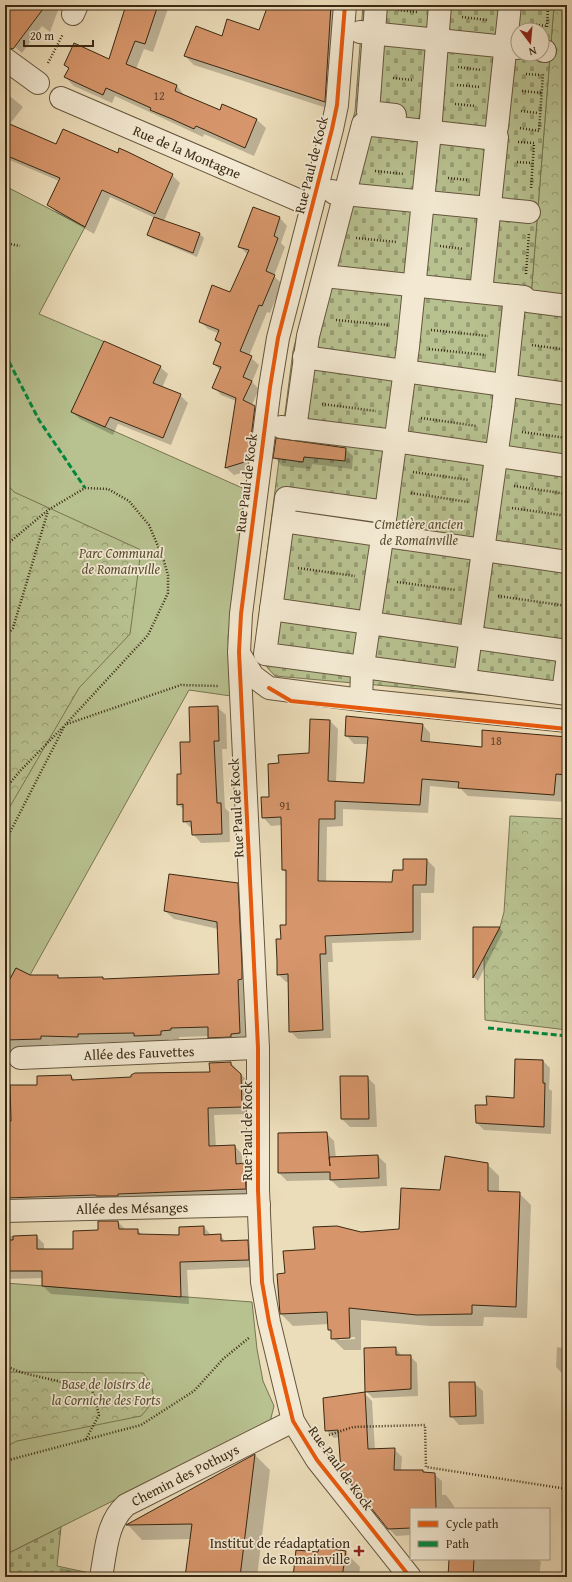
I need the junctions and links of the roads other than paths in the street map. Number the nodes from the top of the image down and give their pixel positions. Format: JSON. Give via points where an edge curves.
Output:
{"nodes":[{"id":1,"x":376,"y":5,"type":"edge"},
{"id":2,"x":440,"y":5,"type":"edge"},
{"id":3,"x":510,"y":5,"type":"edge"},
{"id":4,"x":345,"y":14,"type":"edge"},
{"id":5,"x":511,"y":22,"type":"edge"},
{"id":6,"x":374,"y":32,"type":"junction"},
{"id":7,"x":437,"y":39,"type":"junction"},
{"id":8,"x":510,"y":47,"type":"edge"},
{"id":9,"x":510,"y":58,"type":"edge"},
{"id":10,"x":5,"y":59,"type":"edge"},
{"id":11,"x":38,"y":83,"type":"road end"},
{"id":12,"x":61,"y":98,"type":"dead end"},
{"id":13,"x":430,"y":125,"type":"junction"},
{"id":14,"x":497,"y":132,"type":"junction"},
{"id":15,"x":317,"y":181,"type":"junction"},
{"id":16,"x":345,"y":194,"type":"junction"},
{"id":17,"x":422,"y":201,"type":"junction"},
{"id":18,"x":312,"y":206,"type":"junction"},
{"id":19,"x":489,"y":208,"type":"junction"},
{"id":20,"x":529,"y":212,"type":"dead end"},
{"id":21,"x":324,"y":276,"type":"junction"},
{"id":22,"x":414,"y":285,"type":"junction"},
{"id":23,"x":481,"y":292,"type":"junction"},
{"id":24,"x":515,"y":296,"type":"junction"},
{"id":25,"x":567,"y":306,"type":"edge"},
{"id":26,"x":304,"y":357,"type":"junction"},
{"id":27,"x":405,"y":372,"type":"junction"},
{"id":28,"x":506,"y":385,"type":"junction"},
{"id":29,"x":567,"y":394,"type":"edge"},
{"id":30,"x":265,"y":425,"type":"junction"},
{"id":31,"x":295,"y":429,"type":"junction"},
{"id":32,"x":395,"y":441,"type":"junction"},
{"id":33,"x":496,"y":455,"type":"junction"},
{"id":34,"x":567,"y":466,"type":"edge"},
{"id":35,"x":386,"y":512,"type":"junction"},
{"id":36,"x":283,"y":521,"type":"junction"},
{"id":37,"x":383,"y":535,"type":"junction"},
{"id":38,"x":483,"y":550,"type":"junction"},
{"id":39,"x":567,"y":562,"type":"edge"},
{"id":40,"x":271,"y":609,"type":"junction"},
{"id":41,"x":370,"y":623,"type":"junction"},
{"id":42,"x":471,"y":638,"type":"junction"},
{"id":43,"x":567,"y":651,"type":"edge"},
{"id":44,"x":239,"y":652,"type":"junction"},
{"id":45,"x":567,"y":663,"type":"edge"},
{"id":46,"x":363,"y":666,"type":"junction"},
{"id":47,"x":465,"y":679,"type":"junction"},
{"id":48,"x":269,"y":688,"type":"junction"},
{"id":49,"x":565,"y":694,"type":"edge"},
{"id":50,"x":242,"y":698,"type":"junction"},
{"id":51,"x":361,"y":700,"type":"junction"},
{"id":52,"x":567,"y":721,"type":"edge"},
{"id":53,"x":258,"y":1048,"type":"junction"},
{"id":54,"x":20,"y":1058,"type":"dead end"},
{"id":55,"x":259,"y":1205,"type":"junction"},
{"id":56,"x":5,"y":1211,"type":"edge"},
{"id":57,"x":293,"y":1420,"type":"junction"},
{"id":58,"x":101,"y":1577,"type":"edge"},
{"id":59,"x":410,"y":1577,"type":"edge"}],
"edges":[{"from":1,"to":6,"type":"street"},
{"from":2,"to":7,"type":"street"},
{"from":3,"to":5,"type":"street"},
{"from":4,"to":6,"type":"street","via":[[350,31]]},
{"from":4,"to":15,"type":"street","name":"Rue Paul de Kock","via":[[336,105]]},
{"from":6,"to":7,"type":"street"},
{"from":6,"to":13,"type":"street","via":[[368,112]]},
{"from":7,"to":8,"type":"street"},
{"from":7,"to":13,"type":"street"},
{"from":9,"to":14,"type":"street"},
{"from":10,"to":11,"type":"street"},
{"from":12,"to":18,"type":"street","name":"Rue de la Montagne"},
{"from":13,"to":14,"type":"street"},
{"from":13,"to":16,"type":"street","via":[[363,124]]},
{"from":13,"to":17,"type":"street"},
{"from":14,"to":19,"type":"street"},
{"from":15,"to":16,"type":"street","via":[[327,184],[334,193]]},
{"from":15,"to":18,"type":"street","name":"Rue Paul de Kock"},
{"from":16,"to":17,"type":"street"},
{"from":16,"to":21,"type":"street"},
{"from":17,"to":19,"type":"street"},
{"from":17,"to":22,"type":"street"},
{"from":18,"to":30,"type":"street","name":"Rue Paul de Kock","via":[[278,338]]},
{"from":19,"to":20,"type":"street"},
{"from":19,"to":23,"type":"street"},
{"from":21,"to":22,"type":"street"},
{"from":21,"to":26,"type":"street"},
{"from":22,"to":23,"type":"street"},
{"from":22,"to":27,"type":"street"},
{"from":23,"to":24,"type":"street"},
{"from":24,"to":25,"type":"street","via":[[524,297],[528,301]]},
{"from":24,"to":28,"type":"street"},
{"from":26,"to":27,"type":"street"},
{"from":26,"to":31,"type":"street"},
{"from":27,"to":28,"type":"street"},
{"from":27,"to":32,"type":"street"},
{"from":28,"to":29,"type":"street"},
{"from":28,"to":33,"type":"street"},
{"from":30,"to":31,"type":"street"},
{"from":30,"to":44,"type":"street","name":"Rue Paul de Kock","via":[[241,614]]},
{"from":31,"to":32,"type":"street"},
{"from":32,"to":33,"type":"street"},
{"from":32,"to":35,"type":"street"},
{"from":33,"to":34,"type":"street"},
{"from":33,"to":38,"type":"street"},
{"from":35,"to":36,"type":"street","via":[[286,498]]},
{"from":35,"to":37,"type":"street"},
{"from":36,"to":37,"type":"street"},
{"from":36,"to":40,"type":"street"},
{"from":37,"to":38,"type":"street"},
{"from":37,"to":41,"type":"street"},
{"from":38,"to":39,"type":"street"},
{"from":38,"to":42,"type":"street"},
{"from":40,"to":41,"type":"street"},
{"from":40,"to":46,"type":"street","via":[[265,654]]},
{"from":41,"to":42,"type":"street"},
{"from":41,"to":46,"type":"street"},
{"from":42,"to":43,"type":"street"},
{"from":42,"to":47,"type":"street"},
{"from":44,"to":48,"type":"street","via":[[253,676]]},
{"from":44,"to":50,"type":"street","name":"Rue Paul de Kock"},
{"from":45,"to":49,"type":"street"},
{"from":46,"to":47,"type":"street"},
{"from":46,"to":51,"type":"street"},
{"from":47,"to":49,"type":"street"},
{"from":48,"to":50,"type":"street","via":[[260,688]]},
{"from":48,"to":51,"type":"street"},
{"from":50,"to":53,"type":"street","name":"Rue Paul de Kock"},
{"from":51,"to":52,"type":"street"},
{"from":53,"to":54,"type":"street","name":"Allée des Fauvettes"},
{"from":53,"to":55,"type":"street","name":"Rue Paul de Kock"},
{"from":55,"to":56,"type":"street","name":"Allée des Mésanges"},
{"from":55,"to":57,"type":"street","name":"Rue Paul de Kock","via":[[262,1282]]},
{"from":57,"to":58,"type":"street","name":"Chemin des Pothuys","via":[[126,1505],[111,1525]]},
{"from":57,"to":59,"type":"street","name":"Rue Paul de Kock","via":[[317,1460]]}]}
